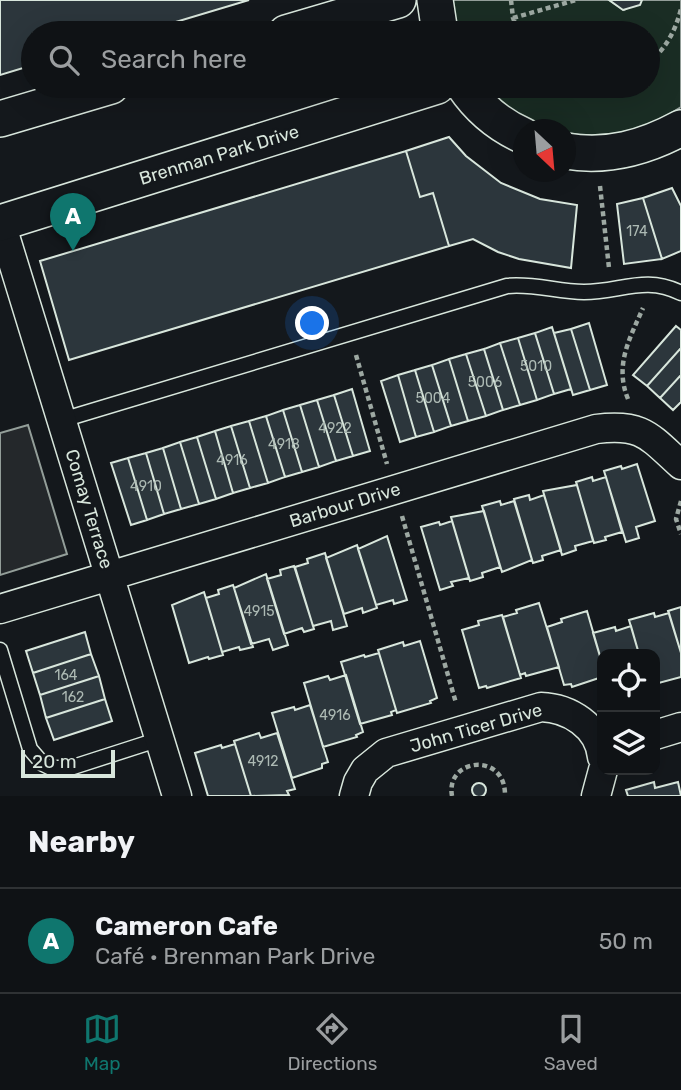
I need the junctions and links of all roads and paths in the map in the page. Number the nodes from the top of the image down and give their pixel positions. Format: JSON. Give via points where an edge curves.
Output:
{"nodes":[{"id":1,"x":398,"y":0,"type":"edge"},
{"id":2,"x":435,"y":0,"type":"edge"},
{"id":3,"x":511,"y":0,"type":"edge"},
{"id":4,"x":576,"y":0,"type":"edge"},
{"id":5,"x":681,"y":9,"type":"edge"},
{"id":6,"x":513,"y":18,"type":"junction"},
{"id":7,"x":327,"y":21,"type":"edge"},
{"id":8,"x":438,"y":21,"type":"edge"},
{"id":9,"x":514,"y":21,"type":"edge"},
{"id":10,"x":678,"y":31,"type":"edge"},
{"id":11,"x":660,"y":53,"type":"edge"},
{"id":12,"x":70,"y":98,"type":"edge"},
{"id":13,"x":400,"y":98,"type":"edge"},
{"id":14,"x":475,"y":98,"type":"edge"},
{"id":15,"x":0,"y":119,"type":"edge"},
{"id":16,"x":681,"y":128,"type":"edge"},
{"id":17,"x":513,"y":132,"type":"edge"},
{"id":18,"x":581,"y":152,"type":"edge"},
{"id":19,"x":1,"y":223,"type":"edge"},
{"id":20,"x":654,"y":284,"type":"junction"},
{"id":21,"x":611,"y":290,"type":"junction"},
{"id":22,"x":681,"y":293,"type":"edge"},
{"id":23,"x":350,"y":334,"type":"junction"},
{"id":24,"x":62,"y":420,"type":"junction"},
{"id":25,"x":643,"y":431,"type":"junction"},
{"id":26,"x":681,"y":465,"type":"edge"},
{"id":27,"x":395,"y":490,"type":"junction"},
{"id":28,"x":681,"y":502,"type":"edge"},
{"id":29,"x":681,"y":534,"type":"edge"},
{"id":30,"x":110,"y":576,"type":"junction"},
{"id":31,"x":0,"y":609,"type":"edge"},
{"id":32,"x":0,"y":650,"type":"edge"},
{"id":33,"x":681,"y":727,"type":"edge"},
{"id":34,"x":464,"y":729,"type":"junction"},
{"id":35,"x":660,"y":733,"type":"edge"},
{"id":36,"x":160,"y":739,"type":"junction"},
{"id":37,"x":597,"y":740,"type":"edge"},
{"id":38,"x":474,"y":765,"type":"junction"},
{"id":39,"x":602,"y":775,"type":"edge"},
{"id":40,"x":177,"y":796,"type":"edge"},
{"id":41,"x":354,"y":796,"type":"edge"},
{"id":42,"x":452,"y":796,"type":"edge"},
{"id":43,"x":505,"y":796,"type":"edge"},
{"id":44,"x":597,"y":796,"type":"edge"}],
"edges":[{"from":1,"to":7,"type":"street"},
{"from":2,"to":8,"type":"street"},
{"from":3,"to":6,"type":"path"},
{"from":4,"to":6,"type":"path"},
{"from":5,"to":10,"type":"path"},
{"from":6,"to":9,"type":"path"},
{"from":10,"to":11,"type":"path"},
{"from":12,"to":15,"type":"street"},
{"from":13,"to":19,"type":"street","name":"Brenman Park Drive"},
{"from":14,"to":17,"type":"street"},
{"from":16,"to":18,"type":"street","via":[[638,147]]},
{"from":18,"to":21,"type":"path"},
{"from":19,"to":24,"type":"street","name":"Comay Terrace"},
{"from":20,"to":21,"type":"lane"},
{"from":20,"to":22,"type":"lane"},
{"from":20,"to":25,"type":"path","via":[[622,363],[624,389]]},
{"from":21,"to":23,"type":"lane","via":[[507,286]]},
{"from":23,"to":24,"type":"lane"},
{"from":23,"to":27,"type":"path"},
{"from":24,"to":30,"type":"street","name":"Comay Terrace"},
{"from":25,"to":26,"type":"street"},
{"from":25,"to":27,"type":"street","name":"Barbour Drive","via":[[616,426],[596,429]]},
{"from":27,"to":30,"type":"street","name":"Barbour Drive"},
{"from":27,"to":34,"type":"path"},
{"from":28,"to":29,"type":"path","via":[[676,519]]},
{"from":30,"to":31,"type":"street","name":"Barbour Drive"},
{"from":30,"to":36,"type":"street","name":"Comay Terrace"},
{"from":32,"to":36,"type":"lane","via":[[30,749],[43,764],[69,768]]},
{"from":33,"to":35,"type":"street"},
{"from":34,"to":37,"type":"street","name":"John Ticer Drive","via":[[534,708],[554,707],[583,722]]},
{"from":34,"to":38,"type":"path"},
{"from":34,"to":41,"type":"street","name":"John Ticer Drive","via":[[386,753],[365,770]]},
{"from":36,"to":40,"type":"street","name":"Comay Terrace"},
{"from":38,"to":42,"type":"path","via":[[454,778]]},
{"from":38,"to":43,"type":"path","via":[[491,767],[500,775]]},
{"from":39,"to":44,"type":"street"}]}
